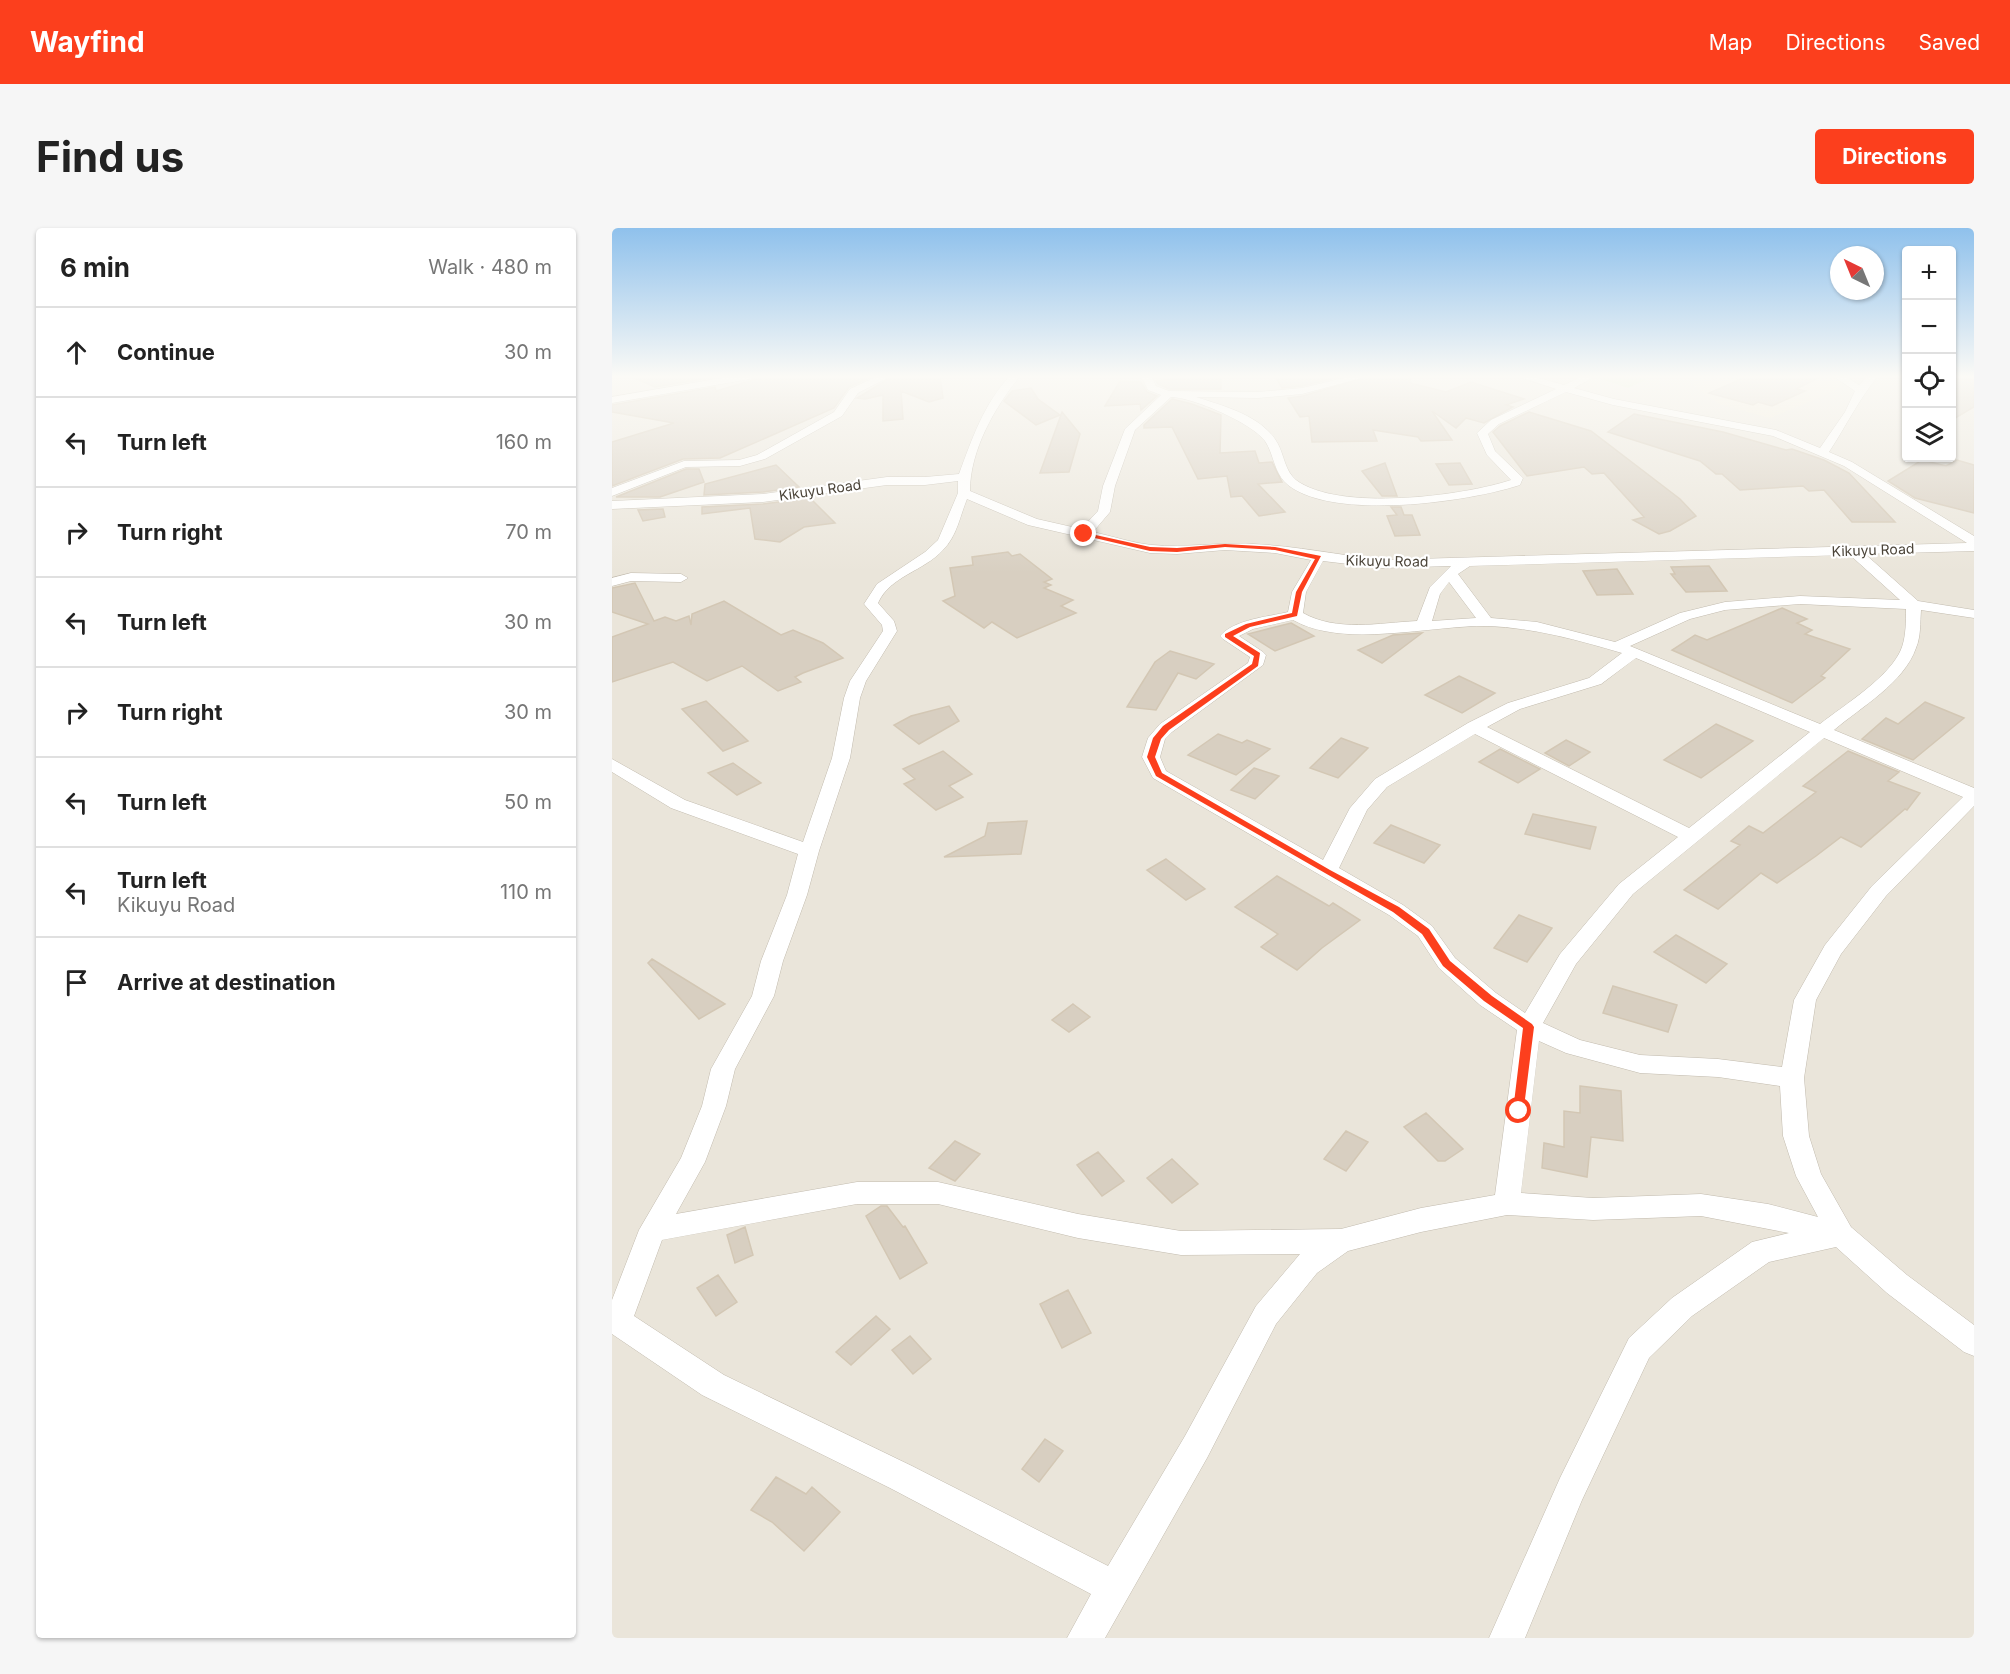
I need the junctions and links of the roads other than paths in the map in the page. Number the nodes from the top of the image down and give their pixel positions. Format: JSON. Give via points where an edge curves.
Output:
{"nodes":[{"id":1,"x":788,"y":442,"type":"edge"},
{"id":2,"x":979,"y":442,"type":"edge"},
{"id":3,"x":1125,"y":442,"type":"edge"},
{"id":4,"x":1271,"y":442,"type":"edge"},
{"id":5,"x":1483,"y":442,"type":"edge"},
{"id":6,"x":1798,"y":442,"type":"edge"},
{"id":7,"x":1824,"y":442,"type":"edge"},
{"id":8,"x":1823,"y":452,"type":"junction"},
{"id":9,"x":964,"y":485,"type":"junction"},
{"id":10,"x":612,"y":492,"type":"edge"},
{"id":11,"x":612,"y":505,"type":"edge"},
{"id":12,"x":1084,"y":534,"type":"junction"},
{"id":13,"x":1974,"y":542,"type":"edge"},
{"id":14,"x":1974,"y":547,"type":"edge"},
{"id":15,"x":1854,"y":551,"type":"junction"},
{"id":16,"x":1319,"y":557,"type":"junction"},
{"id":17,"x":1466,"y":562,"type":"junction"},
{"id":18,"x":1450,"y":573,"type":"junction"},
{"id":19,"x":681,"y":578,"type":"dead end"},
{"id":20,"x":612,"y":582,"type":"edge"},
{"id":21,"x":1914,"y":605,"type":"junction"},
{"id":22,"x":1974,"y":614,"type":"edge"},
{"id":23,"x":1295,"y":615,"type":"junction"},
{"id":24,"x":1487,"y":621,"type":"junction"},
{"id":25,"x":1424,"y":624,"type":"junction"},
{"id":26,"x":1617,"y":646,"type":"junction"},
{"id":27,"x":1634,"y":652,"type":"junction"},
{"id":28,"x":1474,"y":727,"type":"junction"},
{"id":29,"x":1822,"y":731,"type":"junction"},
{"id":30,"x":612,"y":764,"type":"edge"},
{"id":31,"x":1974,"y":795,"type":"edge"},
{"id":32,"x":1690,"y":836,"type":"junction"},
{"id":33,"x":809,"y":851,"type":"junction"},
{"id":34,"x":1327,"y":872,"type":"junction"},
{"id":35,"x":1529,"y":1027,"type":"junction"},
{"id":36,"x":1792,"y":1078,"type":"junction"},
{"id":37,"x":1508,"y":1204,"type":"junction"},
{"id":38,"x":652,"y":1230,"type":"junction"},
{"id":39,"x":1841,"y":1235,"type":"junction"},
{"id":40,"x":1341,"y":1240,"type":"junction"},
{"id":41,"x":614,"y":1326,"type":"edge"},
{"id":42,"x":1974,"y":1342,"type":"edge"},
{"id":43,"x":1115,"y":1588,"type":"junction"},
{"id":44,"x":1085,"y":1638,"type":"edge"},
{"id":45,"x":1507,"y":1638,"type":"edge"}],
"edges":[{"from":1,"to":10,"type":"street","via":[[740,463],[684,464]]},
{"from":2,"to":9,"type":"street"},
{"from":3,"to":12,"type":"street","via":[[1104,512]]},
{"from":4,"to":5,"type":"street","via":[[1286,476],[1294,484],[1340,500],[1368,503],[1462,495],[1516,482],[1517,478]]},
{"from":6,"to":8,"type":"street"},
{"from":7,"to":8,"type":"street"},
{"from":8,"to":13,"type":"street"},
{"from":9,"to":11,"type":"street","name":"Kikuyu Road","via":[[887,481],[763,498]]},
{"from":9,"to":12,"type":"street","name":"Kikuyu Road","via":[[1033,522]]},
{"from":9,"to":33,"type":"street","via":[[954,519],[940,546],[873,595],[871,604],[889,624],[890,631],[858,681],[841,758]]},
{"from":12,"to":16,"type":"street","name":"Kikuyu Road","via":[[1150,549],[1225,546]]},
{"from":14,"to":15,"type":"street","name":"Kikuyu Road"},
{"from":15,"to":17,"type":"street","name":"Kikuyu Road"},
{"from":15,"to":21,"type":"street"},
{"from":16,"to":17,"type":"street","name":"Kikuyu Road","via":[[1382,564]]},
{"from":16,"to":23,"type":"street","via":[[1299,592]]},
{"from":17,"to":18,"type":"street"},
{"from":18,"to":24,"type":"street"},
{"from":18,"to":25,"type":"street","via":[[1434,589]]},
{"from":19,"to":20,"type":"street","via":[[631,577]]},
{"from":21,"to":22,"type":"street"},
{"from":21,"to":26,"type":"street","via":[[1800,600],[1725,606],[1685,616]]},
{"from":21,"to":29,"type":"street","via":[[1911,648],[1901,663]]},
{"from":23,"to":25,"type":"street","via":[[1311,624],[1339,630]]},
{"from":23,"to":34,"type":"street","via":[[1248,626],[1228,636],[1257,655],[1255,665],[1166,728],[1157,738],[1151,757],[1159,774]]},
{"from":24,"to":25,"type":"street"},
{"from":24,"to":26,"type":"street","via":[[1537,626]]},
{"from":26,"to":27,"type":"street"},
{"from":27,"to":28,"type":"street","via":[[1596,681],[1514,706]]},
{"from":27,"to":29,"type":"street"},
{"from":28,"to":32,"type":"street"},
{"from":28,"to":34,"type":"street","via":[[1381,783],[1359,808]]},
{"from":29,"to":31,"type":"street"},
{"from":29,"to":32,"type":"street"},
{"from":30,"to":33,"type":"street","via":[[678,804]]},
{"from":31,"to":36,"type":"street","via":[[1879,891],[1833,950],[1805,1000]]},
{"from":32,"to":35,"type":"street","via":[[1626,889],[1568,959]]},
{"from":33,"to":38,"type":"street","via":[[763,996],[723,1069],[714,1106],[692,1162]]},
{"from":34,"to":35,"type":"street","via":[[1396,909],[1425,931],[1447,963],[1488,999]]},
{"from":35,"to":36,"type":"street","via":[[1574,1047],[1640,1064],[1718,1068]]},
{"from":35,"to":37,"type":"street"},
{"from":36,"to":39,"type":"street","via":[[1796,1136],[1809,1176]]},
{"from":37,"to":39,"type":"street","via":[[1593,1209],[1701,1205],[1768,1216]]},
{"from":37,"to":40,"type":"street"},
{"from":38,"to":40,"type":"street","via":[[857,1193],[938,1193],[1078,1226],[1181,1243]]},
{"from":38,"to":41,"type":"street"},
{"from":39,"to":42,"type":"street","via":[[1897,1284]]},
{"from":39,"to":45,"type":"street","via":[[1762,1251],[1682,1307],[1639,1348],[1571,1489]]},
{"from":40,"to":43,"type":"street","via":[[1307,1264],[1266,1315]]},
{"from":41,"to":43,"type":"street","via":[[713,1385]]},
{"from":43,"to":44,"type":"street"}]}
